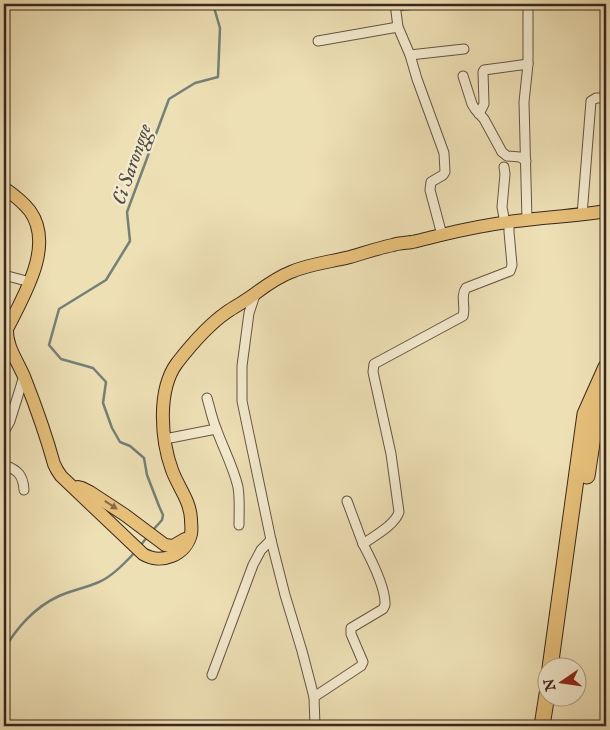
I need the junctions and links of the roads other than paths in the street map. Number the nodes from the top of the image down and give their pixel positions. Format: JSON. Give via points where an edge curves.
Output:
{"nodes":[{"id":1,"x":416,"y":4,"type":"edge"},
{"id":2,"x":528,"y":4,"type":"edge"},
{"id":3,"x":394,"y":5,"type":"edge"},
{"id":4,"x":398,"y":27,"type":"junction"},
{"id":5,"x":318,"y":41,"type":"dead end"},
{"id":6,"x":464,"y":50,"type":"dead end"},
{"id":7,"x":410,"y":55,"type":"junction"},
{"id":8,"x":528,"y":64,"type":"junction"},
{"id":9,"x":462,"y":76,"type":"dead end"},
{"id":10,"x":606,"y":98,"type":"edge"},
{"id":11,"x":479,"y":114,"type":"junction"},
{"id":12,"x":526,"y":161,"type":"junction"},
{"id":13,"x":504,"y":167,"type":"dead end"},
{"id":14,"x":4,"y":188,"type":"edge"},
{"id":15,"x":606,"y":212,"type":"edge"},
{"id":16,"x":582,"y":215,"type":"junction"},
{"id":17,"x":527,"y":220,"type":"junction"},
{"id":18,"x":507,"y":222,"type":"junction"},
{"id":19,"x":442,"y":235,"type":"junction"},
{"id":20,"x":4,"y":275,"type":"edge"},
{"id":21,"x":30,"y":282,"type":"junction"},
{"id":22,"x":256,"y":292,"type":"junction"},
{"id":23,"x":606,"y":367,"type":"edge"},
{"id":24,"x":24,"y":376,"type":"junction"},
{"id":25,"x":606,"y":395,"type":"edge"},
{"id":26,"x":207,"y":398,"type":"dead end"},
{"id":27,"x":216,"y":429,"type":"junction"},
{"id":28,"x":4,"y":432,"type":"edge"},
{"id":29,"x":165,"y":439,"type":"junction"},
{"id":30,"x":4,"y":465,"type":"edge"},
{"id":31,"x":73,"y":487,"type":"junction"},
{"id":32,"x":24,"y":490,"type":"dead end"},
{"id":33,"x":347,"y":501,"type":"dead end"},
{"id":34,"x":239,"y":525,"type":"dead end"},
{"id":35,"x":190,"y":535,"type":"junction"},
{"id":36,"x":271,"y":540,"type":"junction"},
{"id":37,"x":363,"y":544,"type":"junction"},
{"id":38,"x":551,"y":658,"type":"edge"},
{"id":39,"x":561,"y":658,"type":"edge"},
{"id":40,"x":212,"y":675,"type":"dead end"},
{"id":41,"x":314,"y":697,"type":"junction"},
{"id":42,"x":545,"y":708,"type":"edge"},
{"id":43,"x":554,"y":708,"type":"edge"},
{"id":44,"x":315,"y":726,"type":"edge"},
{"id":45,"x":542,"y":726,"type":"edge"},
{"id":46,"x":551,"y":726,"type":"edge"}],
"edges":[{"from":1,"to":3,"type":"street"},
{"from":2,"to":8,"type":"street"},
{"from":3,"to":4,"type":"street"},
{"from":4,"to":5,"type":"street"},
{"from":4,"to":7,"type":"street"},
{"from":6,"to":7,"type":"street"},
{"from":7,"to":19,"type":"street","via":[[444,154],[445,172],[431,182],[430,190]]},
{"from":8,"to":11,"type":"street","via":[[482,72],[484,104]]},
{"from":8,"to":12,"type":"street","via":[[524,102]]},
{"from":9,"to":11,"type":"street"},
{"from":10,"to":16,"type":"street","via":[[591,101]]},
{"from":11,"to":12,"type":"street","via":[[502,152]]},
{"from":12,"to":17,"type":"street"},
{"from":13,"to":18,"type":"street","via":[[502,207]]},
{"from":14,"to":21,"type":"main road","via":[[25,204],[36,223],[39,244]]},
{"from":15,"to":16,"type":"main road"},
{"from":16,"to":17,"type":"main road"},
{"from":17,"to":18,"type":"main road"},
{"from":18,"to":19,"type":"main road"},
{"from":18,"to":37,"type":"street","via":[[512,252],[510,271],[466,288],[462,316],[374,364],[373,372],[392,454],[399,512],[392,522]]},
{"from":19,"to":22,"type":"main road","via":[[299,269]]},
{"from":20,"to":21,"type":"street"},
{"from":21,"to":24,"type":"main road","via":[[7,329],[8,342]]},
{"from":22,"to":29,"type":"main road","via":[[202,333],[176,365],[165,397],[162,418]]},
{"from":22,"to":36,"type":"street","via":[[249,313],[242,366],[242,401]]},
{"from":23,"to":38,"type":"highway","via":[[585,414]]},
{"from":24,"to":28,"type":"street"},
{"from":24,"to":31,"type":"main road","via":[[57,470]]},
{"from":25,"to":39,"type":"highway","via":[[596,416]]},
{"from":26,"to":27,"type":"street"},
{"from":27,"to":29,"type":"street"},
{"from":27,"to":34,"type":"street","via":[[238,489]]},
{"from":29,"to":35,"type":"main road","via":[[171,468],[189,507]]},
{"from":30,"to":32,"type":"street","via":[[21,476]]},
{"from":31,"to":35,"type":"main road","one_way":true,"via":[[90,492],[125,514],[165,545],[172,546]]},
{"from":31,"to":35,"type":"main road","via":[[149,558],[170,557]]},
{"from":33,"to":37,"type":"street"},
{"from":36,"to":40,"type":"street","via":[[253,564]]},
{"from":36,"to":41,"type":"street"},
{"from":37,"to":41,"type":"street","via":[[384,594],[385,605],[351,628],[363,662],[361,666]]},
{"from":41,"to":44,"type":"street"},
{"from":42,"to":45,"type":"highway"},
{"from":43,"to":46,"type":"highway"}]}
